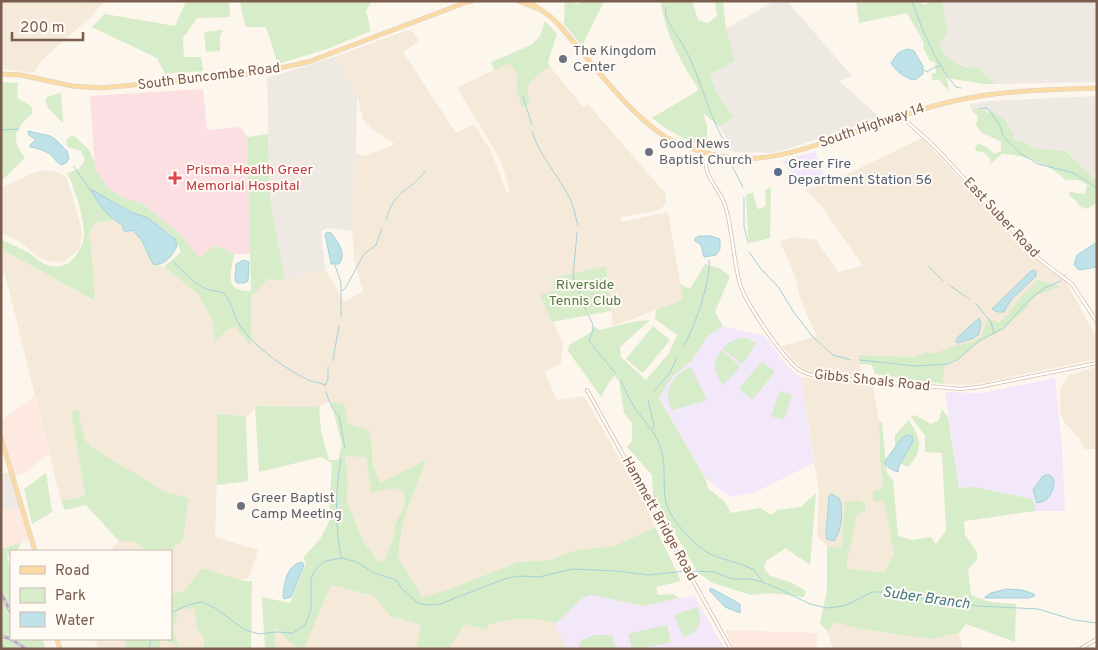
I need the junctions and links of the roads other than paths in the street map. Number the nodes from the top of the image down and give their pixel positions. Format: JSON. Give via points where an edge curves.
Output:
{"nodes":[{"id":1,"x":467,"y":1,"type":"edge"},
{"id":2,"x":472,"y":1,"type":"edge"},
{"id":3,"x":518,"y":1,"type":"edge"},
{"id":4,"x":528,"y":1,"type":"edge"},
{"id":5,"x":541,"y":10,"type":"junction"},
{"id":6,"x":1,"y":74,"type":"edge"},
{"id":7,"x":1097,"y":88,"type":"edge"},
{"id":8,"x":900,"y":116,"type":"junction"},
{"id":9,"x":707,"y":153,"type":"junction"},
{"id":10,"x":1097,"y":322,"type":"edge"},
{"id":11,"x":1097,"y":363,"type":"edge"},
{"id":12,"x":587,"y":390,"type":"dead end"},
{"id":13,"x":1,"y":438,"type":"edge"},
{"id":14,"x":35,"y":550,"type":"edge"},
{"id":15,"x":1097,"y":639,"type":"edge"},
{"id":16,"x":731,"y":649,"type":"edge"},
{"id":17,"x":1080,"y":649,"type":"edge"}],
"edges":[{"from":1,"to":2,"type":"main road","name":"South Buncombe Road"},
{"from":1,"to":6,"type":"main road","name":"South Buncombe Road","via":[[308,62],[255,74],[101,88]]},
{"from":3,"to":5,"type":"main road"},
{"from":4,"to":5,"type":"main road","name":"South Highway 14"},
{"from":5,"to":9,"type":"main road","name":"South Highway 14","via":[[560,26],[648,123],[668,138]]},
{"from":7,"to":8,"type":"main road","name":"South Highway 14","via":[[992,94],[947,102]]},
{"from":8,"to":9,"type":"main road","name":"South Highway 14","via":[[775,157],[742,159]]},
{"from":8,"to":10,"type":"street","name":"East Suber Road","via":[[936,148],[1039,259],[1070,282]]},
{"from":9,"to":11,"type":"street","name":"Gibbs Shoals Road","via":[[705,169],[725,205],[745,297],[772,338],[802,372],[820,377],[961,389]]},
{"from":12,"to":16,"type":"street","name":"Hammett Bridge Road"},
{"from":13,"to":14,"type":"main road"},
{"from":15,"to":17,"type":"street"}]}
